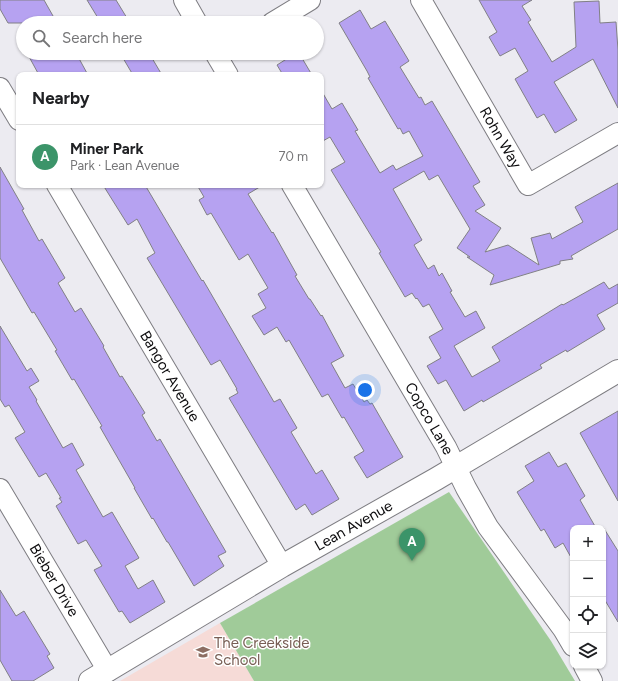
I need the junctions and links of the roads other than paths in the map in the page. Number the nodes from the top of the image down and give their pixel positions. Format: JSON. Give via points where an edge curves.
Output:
{"nodes":[{"id":1,"x":184,"y":0,"type":"edge"},
{"id":2,"x":310,"y":0,"type":"edge"},
{"id":3,"x":420,"y":0,"type":"edge"},
{"id":4,"x":193,"y":16,"type":"edge"},
{"id":5,"x":284,"y":16,"type":"edge"},
{"id":6,"x":221,"y":60,"type":"edge"},
{"id":7,"x":227,"y":72,"type":"edge"},
{"id":8,"x":0,"y":88,"type":"edge"},
{"id":9,"x":16,"y":115,"type":"edge"},
{"id":10,"x":618,"y":133,"type":"edge"},
{"id":11,"x":59,"y":188,"type":"edge"},
{"id":12,"x":294,"y":188,"type":"edge"},
{"id":13,"x":618,"y":372,"type":"edge"},
{"id":14,"x":456,"y":467,"type":"junction"},
{"id":15,"x":0,"y":489,"type":"edge"},
{"id":16,"x":282,"y":566,"type":"junction"},
{"id":17,"x":570,"y":641,"type":"edge"},
{"id":18,"x":586,"y":669,"type":"edge"},
{"id":19,"x":99,"y":676,"type":"edge"},
{"id":20,"x":592,"y":681,"type":"edge"}],
"edges":[{"from":1,"to":4,"type":"street"},
{"from":2,"to":5,"type":"street"},
{"from":3,"to":10,"type":"street","name":"Rohn Way","via":[[528,185]]},
{"from":6,"to":7,"type":"street"},
{"from":8,"to":9,"type":"street"},
{"from":11,"to":16,"type":"street","name":"Bangor Avenue"},
{"from":12,"to":14,"type":"street","name":"Copco Lane"},
{"from":13,"to":14,"type":"street","name":"Lean Avenue"},
{"from":14,"to":16,"type":"street","name":"Lean Avenue"},
{"from":14,"to":17,"type":"street","name":"Copco Lane","via":[[488,527]]},
{"from":15,"to":19,"type":"street","name":"Bieber Drive"},
{"from":16,"to":19,"type":"street","name":"Lean Avenue"},
{"from":18,"to":20,"type":"street"}]}
